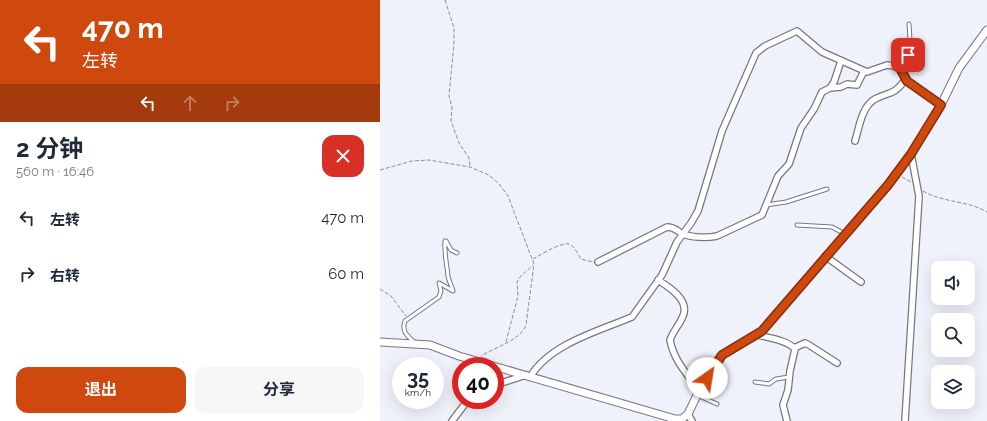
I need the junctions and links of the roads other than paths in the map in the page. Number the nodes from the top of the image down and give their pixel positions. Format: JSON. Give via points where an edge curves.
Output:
{"nodes":[{"id":1,"x":909,"y":24,"type":"dead end"},
{"id":2,"x":987,"y":30,"type":"edge"},
{"id":3,"x":841,"y":61,"type":"junction"},
{"id":4,"x":901,"y":70,"type":"junction"},
{"id":5,"x":864,"y":71,"type":"junction"},
{"id":6,"x":906,"y":79,"type":"junction"},
{"id":7,"x":830,"y":88,"type":"junction"},
{"id":8,"x":941,"y":105,"type":"junction"},
{"id":9,"x":855,"y":141,"type":"dead end"},
{"id":10,"x":911,"y":154,"type":"junction"},
{"id":11,"x":827,"y":189,"type":"dead end"},
{"id":12,"x":766,"y":205,"type":"junction"},
{"id":13,"x":797,"y":225,"type":"dead end"},
{"id":14,"x":682,"y":233,"type":"junction"},
{"id":15,"x":845,"y":234,"type":"junction"},
{"id":16,"x":458,"y":253,"type":"dead end"},
{"id":17,"x":825,"y":256,"type":"junction"},
{"id":18,"x":598,"y":262,"type":"road end"},
{"id":19,"x":658,"y":280,"type":"junction"},
{"id":20,"x":861,"y":282,"type":"dead end"},
{"id":21,"x":758,"y":335,"type":"junction"},
{"id":22,"x":380,"y":342,"type":"edge"},
{"id":23,"x":415,"y":343,"type":"junction"},
{"id":24,"x":794,"y":348,"type":"junction"},
{"id":25,"x":838,"y":363,"type":"dead end"},
{"id":26,"x":528,"y":376,"type":"junction"},
{"id":27,"x":789,"y":377,"type":"junction"},
{"id":28,"x":755,"y":382,"type":"dead end"},
{"id":29,"x":504,"y":383,"type":"edge"},
{"id":30,"x":698,"y":393,"type":"junction"},
{"id":31,"x":717,"y":404,"type":"dead end"},
{"id":32,"x":461,"y":409,"type":"edge"},
{"id":33,"x":688,"y":414,"type":"junction"},
{"id":34,"x":452,"y":421,"type":"edge"},
{"id":35,"x":692,"y":421,"type":"edge"},
{"id":36,"x":787,"y":421,"type":"edge"},
{"id":37,"x":905,"y":421,"type":"edge"}],
"edges":[{"from":1,"to":4,"type":"lane","via":[[911,43]]},
{"from":2,"to":8,"type":"street","via":[[959,68]]},
{"from":3,"to":5,"type":"street"},
{"from":3,"to":7,"type":"street"},
{"from":3,"to":14,"type":"street","via":[[822,52],[797,31],[756,53],[722,131],[698,211]]},
{"from":4,"to":5,"type":"street","via":[[887,65],[872,71]]},
{"from":4,"to":6,"type":"street"},
{"from":5,"to":7,"type":"street","via":[[857,85],[847,84]]},
{"from":6,"to":8,"type":"street"},
{"from":6,"to":9,"type":"street","via":[[898,90],[869,104]]},
{"from":7,"to":12,"type":"street","via":[[822,92],[801,128],[789,164],[778,176]]},
{"from":8,"to":10,"type":"street"},
{"from":10,"to":15,"type":"street"},
{"from":10,"to":37,"type":"street","via":[[919,196]]},
{"from":11,"to":12,"type":"lane","via":[[786,202]]},
{"from":12,"to":14,"type":"street","via":[[762,215],[757,219],[717,236]]},
{"from":13,"to":15,"type":"lane","via":[[832,227]]},
{"from":14,"to":18,"type":"street","via":[[673,227],[667,227]]},
{"from":14,"to":19,"type":"street"},
{"from":15,"to":17,"type":"street"},
{"from":16,"to":23,"type":"lane","via":[[451,250],[445,241],[444,251],[453,291],[439,283],[439,297],[408,318],[403,327]]},
{"from":17,"to":20,"type":"street"},
{"from":17,"to":21,"type":"street"},
{"from":19,"to":26,"type":"street","via":[[632,317],[578,338],[546,359]]},
{"from":19,"to":30,"type":"street","via":[[676,293],[685,308],[670,340],[672,352]]},
{"from":21,"to":24,"type":"street","via":[[778,340]]},
{"from":21,"to":30,"type":"street","via":[[722,355]]},
{"from":22,"to":23,"type":"street"},
{"from":23,"to":26,"type":"street","via":[[430,345]]},
{"from":24,"to":25,"type":"street","via":[[805,343]]},
{"from":24,"to":27,"type":"street"},
{"from":26,"to":29,"type":"street"},
{"from":26,"to":33,"type":"street","via":[[675,418],[682,419]]},
{"from":27,"to":28,"type":"lane","via":[[776,379],[768,384]]},
{"from":27,"to":36,"type":"street","via":[[783,405]]},
{"from":30,"to":31,"type":"lane"},
{"from":30,"to":33,"type":"street"},
{"from":32,"to":34,"type":"street"},
{"from":33,"to":35,"type":"street"}]}
